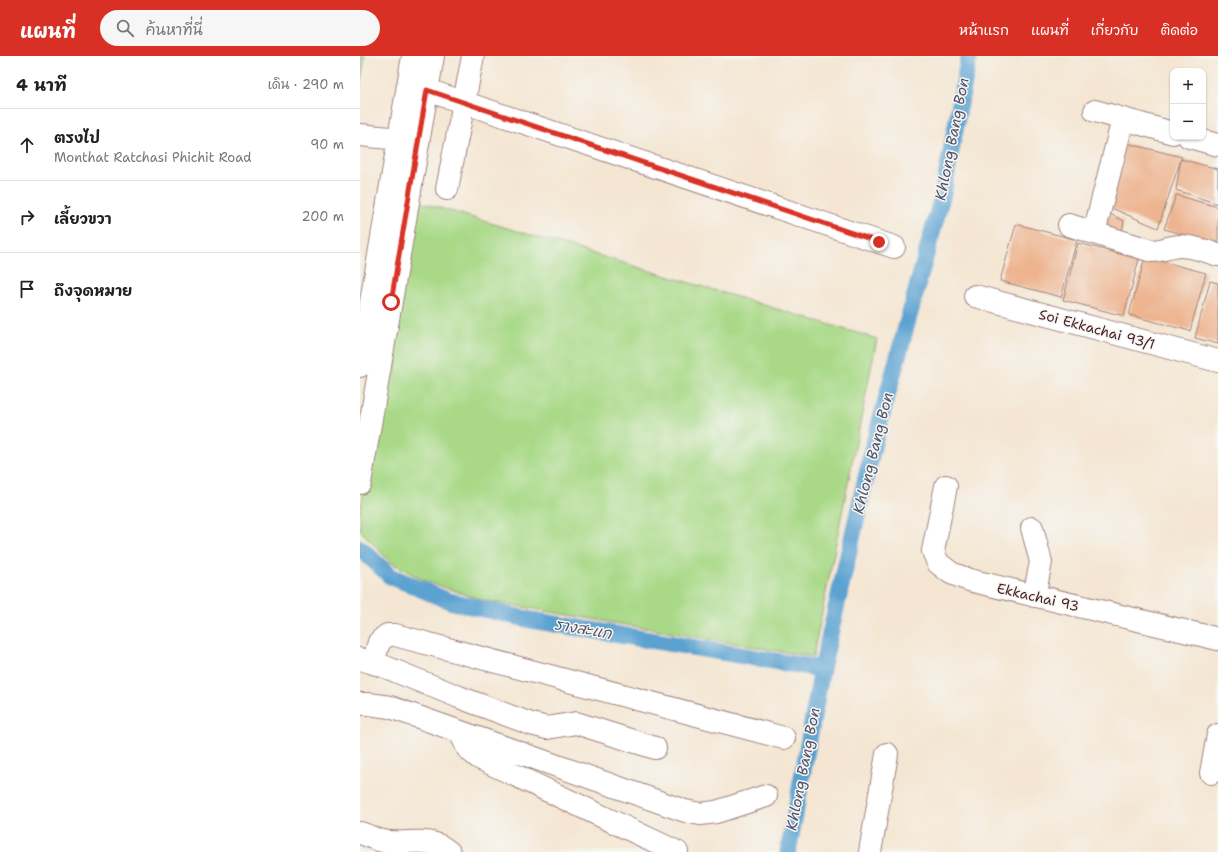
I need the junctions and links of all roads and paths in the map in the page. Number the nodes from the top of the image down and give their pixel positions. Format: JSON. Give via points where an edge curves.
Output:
{"nodes":[{"id":1,"x":413,"y":56,"type":"edge"},
{"id":2,"x":433,"y":56,"type":"edge"},
{"id":3,"x":473,"y":56,"type":"edge"},
{"id":4,"x":427,"y":90,"type":"junction"},
{"id":5,"x":464,"y":102,"type":"junction"},
{"id":6,"x":1095,"y":111,"type":"dead end"},
{"id":7,"x":1123,"y":119,"type":"junction"},
{"id":8,"x":1170,"y":132,"type":"edge"},
{"id":9,"x":360,"y":135,"type":"edge"},
{"id":10,"x":399,"y":139,"type":"junction"},
{"id":11,"x":1200,"y":140,"type":"edge"},
{"id":12,"x":1218,"y":145,"type":"edge"},
{"id":13,"x":447,"y":189,"type":"dead end"},
{"id":14,"x":1069,"y":225,"type":"dead end"},
{"id":15,"x":1094,"y":233,"type":"junction"},
{"id":16,"x":894,"y":247,"type":"dead end"},
{"id":17,"x":1218,"y":255,"type":"edge"},
{"id":18,"x":975,"y":296,"type":"dead end"},
{"id":19,"x":1218,"y":361,"type":"edge"},
{"id":20,"x":360,"y":366,"type":"edge"},
{"id":21,"x":363,"y":454,"type":"edge"},
{"id":22,"x":360,"y":483,"type":"edge"},
{"id":23,"x":946,"y":486,"type":"dead end"},
{"id":24,"x":1032,"y":528,"type":"dead end"},
{"id":25,"x":1034,"y":596,"type":"junction"},
{"id":26,"x":1218,"y":639,"type":"edge"},
{"id":27,"x":367,"y":661,"type":"edge"},
{"id":28,"x":360,"y":704,"type":"edge"},
{"id":29,"x":460,"y":732,"type":"junction"},
{"id":30,"x":1218,"y":735,"type":"edge"},
{"id":31,"x":784,"y":738,"type":"dead end"},
{"id":32,"x":655,"y":748,"type":"dead end"},
{"id":33,"x":887,"y":754,"type":"dead end"},
{"id":34,"x":1211,"y":773,"type":"dead end"},
{"id":35,"x":766,"y":796,"type":"dead end"},
{"id":36,"x":360,"y":833,"type":"edge"},
{"id":37,"x":448,"y":852,"type":"edge"},
{"id":38,"x":677,"y":852,"type":"edge"},
{"id":39,"x":870,"y":852,"type":"edge"}],
"edges":[{"from":1,"to":10,"type":"street"},
{"from":2,"to":4,"type":"street"},
{"from":3,"to":5,"type":"street"},
{"from":4,"to":5,"type":"street"},
{"from":4,"to":21,"type":"street"},
{"from":5,"to":13,"type":"street"},
{"from":5,"to":16,"type":"street"},
{"from":6,"to":7,"type":"street"},
{"from":7,"to":8,"type":"street"},
{"from":7,"to":15,"type":"street"},
{"from":9,"to":10,"type":"street"},
{"from":10,"to":20,"type":"street"},
{"from":11,"to":12,"type":"street"},
{"from":14,"to":15,"type":"street"},
{"from":15,"to":17,"type":"street","via":[[1152,250],[1188,246]]},
{"from":18,"to":19,"type":"street","name":"Soi Ekkachai 93/1"},
{"from":21,"to":22,"type":"street"},
{"from":23,"to":25,"type":"street","name":"Ekkachai 93","via":[[933,551],[938,563],[951,573],[969,580]]},
{"from":24,"to":25,"type":"street","via":[[1041,562]]},
{"from":25,"to":26,"type":"street","name":"Ekkachai 93"},
{"from":27,"to":31,"type":"street","via":[[387,635],[395,635]]},
{"from":27,"to":32,"type":"street","via":[[530,724],[547,728],[576,723]]},
{"from":28,"to":29,"type":"street","via":[[390,707]]},
{"from":29,"to":35,"type":"street","via":[[685,811],[700,814],[716,812]]},
{"from":29,"to":38,"type":"street","via":[[468,749],[479,758]]},
{"from":30,"to":34,"type":"street"},
{"from":33,"to":39,"type":"street"},
{"from":36,"to":37,"type":"street","via":[[383,841],[433,842]]}]}
